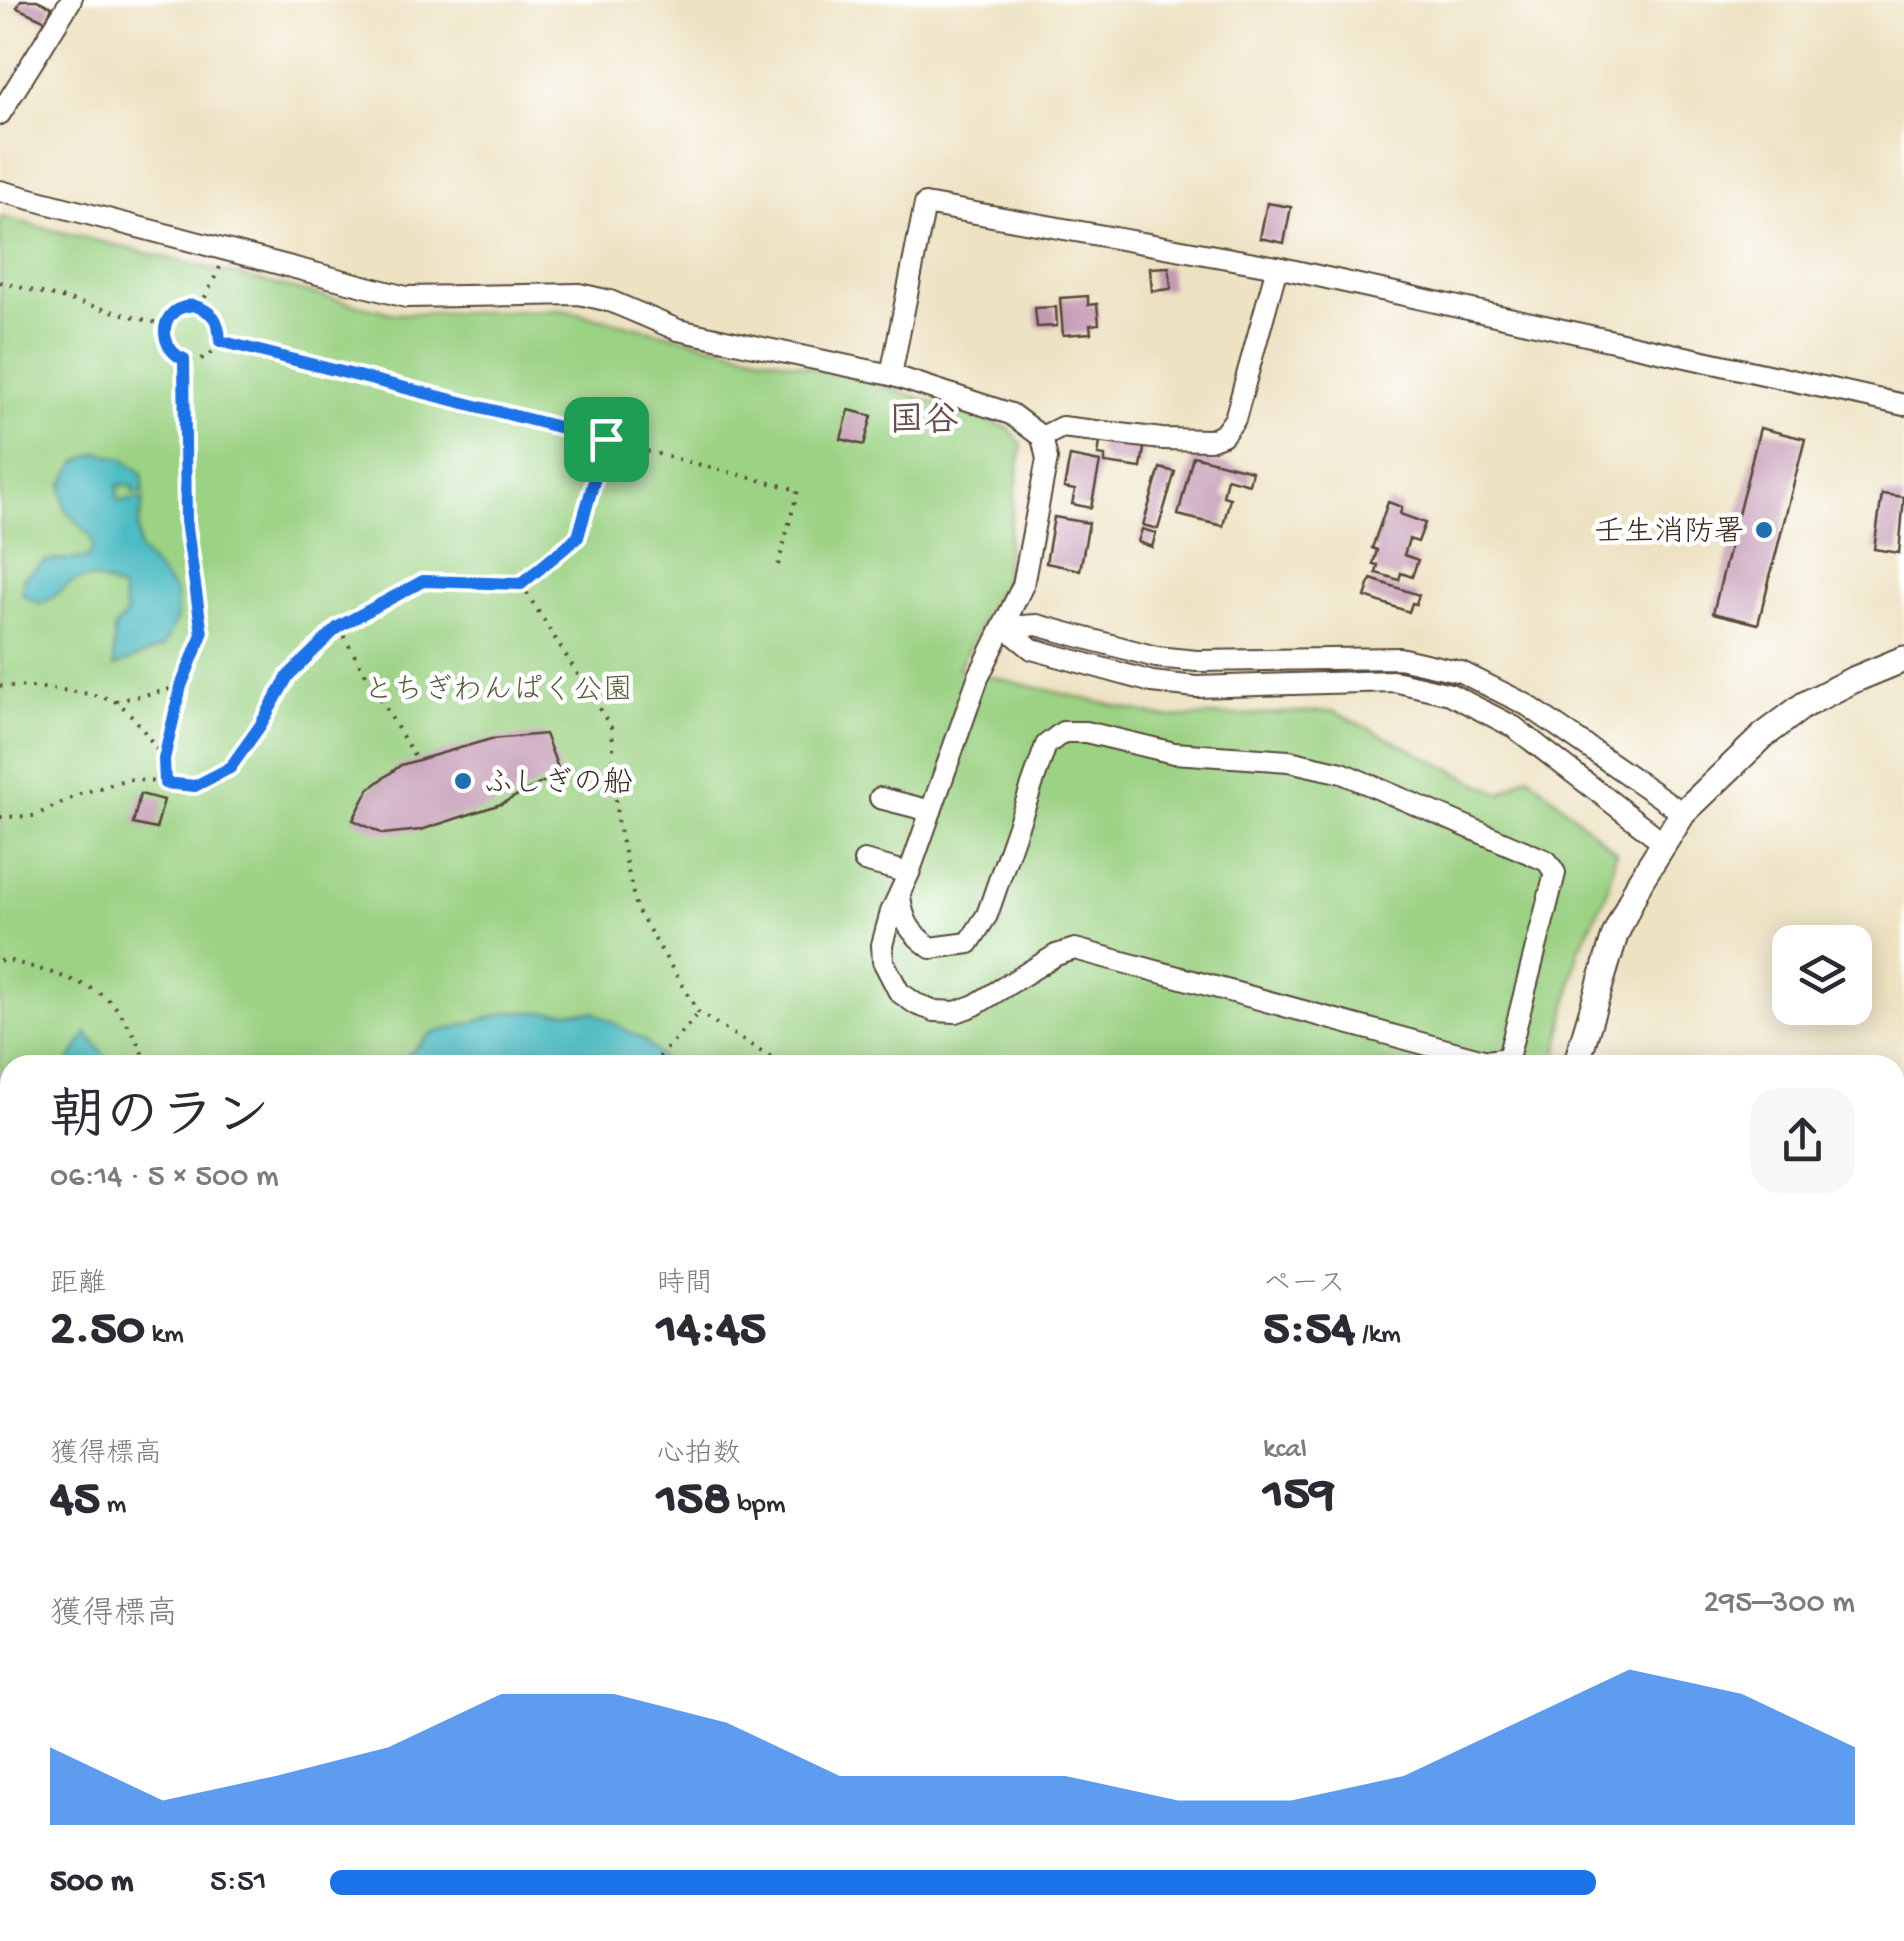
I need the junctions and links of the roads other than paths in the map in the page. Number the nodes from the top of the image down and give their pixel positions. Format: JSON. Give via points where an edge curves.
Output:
{"nodes":[{"id":1,"x":70,"y":0,"type":"edge"},
{"id":2,"x":0,"y":114,"type":"edge"},
{"id":3,"x":0,"y":191,"type":"edge"},
{"id":4,"x":1277,"y":267,"type":"junction"},
{"id":5,"x":891,"y":375,"type":"junction"},
{"id":6,"x":1904,"y":404,"type":"edge"},
{"id":7,"x":1042,"y":437,"type":"junction"},
{"id":8,"x":1005,"y":627,"type":"junction"},
{"id":9,"x":1904,"y":660,"type":"edge"},
{"id":10,"x":880,"y":798,"type":"dead end"},
{"id":11,"x":931,"y":811,"type":"junction"},
{"id":12,"x":1683,"y":812,"type":"junction"},
{"id":13,"x":1663,"y":842,"type":"junction"},
{"id":14,"x":864,"y":861,"type":"dead end"},
{"id":15,"x":910,"y":872,"type":"junction"},
{"id":16,"x":900,"y":896,"type":"junction"},
{"id":17,"x":1458,"y":1055,"type":"edge"},
{"id":18,"x":1509,"y":1055,"type":"edge"},
{"id":19,"x":1579,"y":1055,"type":"edge"}],
"edges":[{"from":1,"to":2,"type":"street"},
{"from":3,"to":5,"type":"street","via":[[406,297],[579,294],[678,330]]},
{"from":4,"to":5,"type":"street","via":[[926,204]]},
{"from":4,"to":6,"type":"street"},
{"from":4,"to":7,"type":"street","via":[[1234,419],[1223,434],[1162,439],[1062,427]]},
{"from":5,"to":7,"type":"street","via":[[1011,414]]},
{"from":7,"to":8,"type":"street","via":[[1047,459],[1024,585]]},
{"from":8,"to":11,"type":"street","via":[[978,678]]},
{"from":8,"to":12,"type":"street","via":[[1037,625],[1156,657],[1399,658],[1461,672],[1527,705]]},
{"from":8,"to":13,"type":"street","via":[[1032,648],[1152,682],[1394,681],[1450,694],[1514,727]]},
{"from":9,"to":12,"type":"main road","via":[[1804,705]]},
{"from":10,"to":11,"type":"street"},
{"from":11,"to":15,"type":"street"},
{"from":12,"to":13,"type":"main road"},
{"from":13,"to":19,"type":"main road","via":[[1615,936]]},
{"from":14,"to":15,"type":"street"},
{"from":15,"to":16,"type":"street"},
{"from":16,"to":17,"type":"street","via":[[883,960],[899,992],[935,1011],[975,1005],[1075,948]]},
{"from":16,"to":18,"type":"street","via":[[912,934],[931,948],[968,942],[987,914],[1046,745],[1064,732],[1342,773],[1547,860],[1554,873]]}]}
